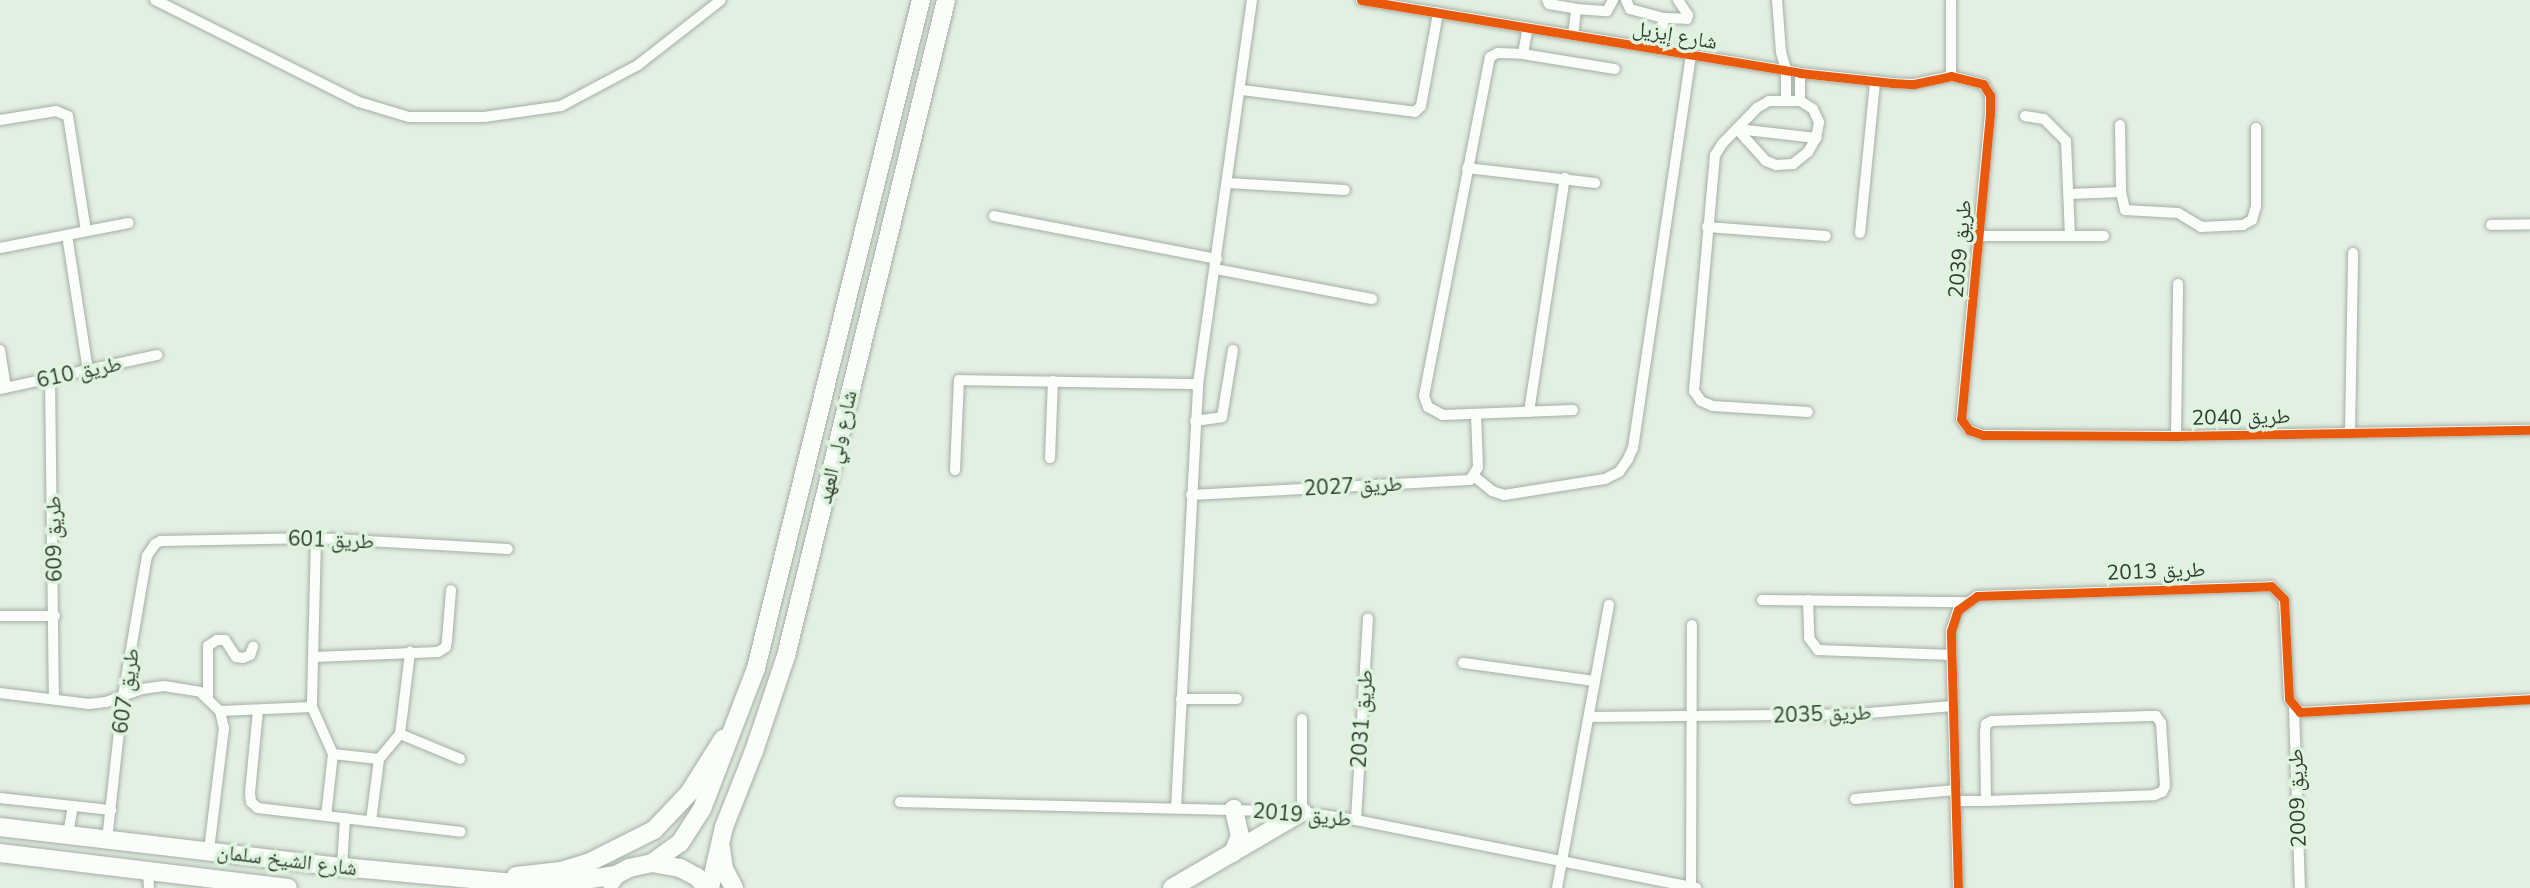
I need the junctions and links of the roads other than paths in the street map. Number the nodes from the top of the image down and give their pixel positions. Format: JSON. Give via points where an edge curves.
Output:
{"nodes":[{"id":1,"x":155,"y":0,"type":"edge"},
{"id":2,"x":721,"y":0,"type":"edge"},
{"id":3,"x":921,"y":0,"type":"edge"},
{"id":4,"x":946,"y":0,"type":"edge"},
{"id":5,"x":1252,"y":0,"type":"edge"},
{"id":6,"x":1361,"y":0,"type":"edge"},
{"id":7,"x":1547,"y":0,"type":"edge"},
{"id":8,"x":1613,"y":0,"type":"edge"},
{"id":9,"x":1626,"y":0,"type":"edge"},
{"id":10,"x":1648,"y":0,"type":"edge"},
{"id":11,"x":1678,"y":0,"type":"edge"},
{"id":12,"x":1777,"y":0,"type":"edge"},
{"id":13,"x":1951,"y":0,"type":"edge"},
{"id":14,"x":1378,"y":1,"type":"edge"},
{"id":15,"x":1576,"y":9,"type":"junction"},
{"id":16,"x":1642,"y":12,"type":"junction"},
{"id":17,"x":1438,"y":13,"type":"junction"},
{"id":18,"x":1663,"y":18,"type":"junction"},
{"id":19,"x":1528,"y":27,"type":"junction"},
{"id":20,"x":1573,"y":35,"type":"junction"},
{"id":21,"x":1662,"y":50,"type":"junction"},
{"id":22,"x":1523,"y":54,"type":"junction"},
{"id":23,"x":1691,"y":55,"type":"junction"},
{"id":24,"x":1615,"y":69,"type":"dead end"},
{"id":25,"x":1786,"y":70,"type":"junction"},
{"id":26,"x":1800,"y":73,"type":"junction"},
{"id":27,"x":1951,"y":76,"type":"junction"},
{"id":28,"x":1875,"y":82,"type":"junction"},
{"id":29,"x":1983,"y":84,"type":"joint"},
{"id":30,"x":1242,"y":90,"type":"junction"},
{"id":31,"x":1786,"y":99,"type":"junction"},
{"id":32,"x":1800,"y":101,"type":"junction"},
{"id":33,"x":2025,"y":116,"type":"dead end"},
{"id":34,"x":0,"y":120,"type":"edge"},
{"id":35,"x":2120,"y":125,"type":"dead end"},
{"id":36,"x":2256,"y":128,"type":"dead end"},
{"id":37,"x":1737,"y":129,"type":"junction"},
{"id":38,"x":1816,"y":138,"type":"junction"},
{"id":39,"x":1467,"y":168,"type":"junction"},
{"id":40,"x":1565,"y":178,"type":"junction"},
{"id":41,"x":1228,"y":183,"type":"junction"},
{"id":42,"x":1595,"y":183,"type":"dead end"},
{"id":43,"x":1345,"y":190,"type":"dead end"},
{"id":44,"x":2120,"y":192,"type":"junction"},
{"id":45,"x":2069,"y":194,"type":"junction"},
{"id":46,"x":994,"y":216,"type":"dead end"},
{"id":47,"x":129,"y":223,"type":"dead end"},
{"id":48,"x":2530,"y":224,"type":"edge"},
{"id":49,"x":2491,"y":225,"type":"dead end"},
{"id":50,"x":1707,"y":227,"type":"junction"},
{"id":51,"x":86,"y":231,"type":"junction"},
{"id":52,"x":1860,"y":233,"type":"dead end"},
{"id":53,"x":0,"y":235,"type":"edge"},
{"id":54,"x":67,"y":235,"type":"junction"},
{"id":55,"x":1826,"y":236,"type":"dead end"},
{"id":56,"x":1979,"y":236,"type":"junction"},
{"id":57,"x":2070,"y":236,"type":"junction"},
{"id":58,"x":2104,"y":236,"type":"dead end"},
{"id":59,"x":1,"y":248,"type":"edge"},
{"id":60,"x":2353,"y":253,"type":"dead end"},
{"id":61,"x":1217,"y":264,"type":"junction"},
{"id":62,"x":2178,"y":284,"type":"dead end"},
{"id":63,"x":1372,"y":299,"type":"dead end"},
{"id":64,"x":0,"y":350,"type":"edge"},
{"id":65,"x":1233,"y":350,"type":"dead end"},
{"id":66,"x":157,"y":355,"type":"dead end"},
{"id":67,"x":88,"y":370,"type":"junction"},
{"id":68,"x":50,"y":379,"type":"junction"},
{"id":69,"x":1053,"y":381,"type":"junction"},
{"id":70,"x":1198,"y":384,"type":"junction"},
{"id":71,"x":3,"y":388,"type":"edge"},
{"id":72,"x":1573,"y":410,"type":"dead end"},
{"id":73,"x":1529,"y":412,"type":"junction"},
{"id":74,"x":1808,"y":412,"type":"dead end"},
{"id":75,"x":1476,"y":414,"type":"junction"},
{"id":76,"x":1961,"y":419,"type":"joint"},
{"id":77,"x":1195,"y":421,"type":"junction"},
{"id":78,"x":2530,"y":430,"type":"edge"},
{"id":79,"x":2350,"y":433,"type":"junction"},
{"id":80,"x":2176,"y":436,"type":"junction"},
{"id":81,"x":1049,"y":458,"type":"dead end"},
{"id":82,"x":955,"y":470,"type":"dead end"},
{"id":83,"x":1475,"y":477,"type":"junction"},
{"id":84,"x":1191,"y":495,"type":"junction"},
{"id":85,"x":316,"y":538,"type":"junction"},
{"id":86,"x":155,"y":544,"type":"joint"},
{"id":87,"x":508,"y":549,"type":"dead end"},
{"id":88,"x":451,"y":590,"type":"dead end"},
{"id":89,"x":1762,"y":600,"type":"dead end"},
{"id":90,"x":1808,"y":600,"type":"junction"},
{"id":91,"x":1966,"y":602,"type":"junction"},
{"id":92,"x":1609,"y":604,"type":"dead end"},
{"id":93,"x":0,"y":616,"type":"edge"},
{"id":94,"x":55,"y":616,"type":"junction"},
{"id":95,"x":1368,"y":618,"type":"dead end"},
{"id":96,"x":1692,"y":625,"type":"dead end"},
{"id":97,"x":253,"y":647,"type":"dead end"},
{"id":98,"x":410,"y":652,"type":"junction"},
{"id":99,"x":1952,"y":655,"type":"junction"},
{"id":100,"x":314,"y":657,"type":"junction"},
{"id":101,"x":1463,"y":663,"type":"dead end"},
{"id":102,"x":1595,"y":681,"type":"junction"},
{"id":103,"x":0,"y":693,"type":"edge"},
{"id":104,"x":123,"y":696,"type":"junction"},
{"id":105,"x":208,"y":698,"type":"junction"},
{"id":106,"x":54,"y":699,"type":"junction"},
{"id":107,"x":1181,"y":699,"type":"junction"},
{"id":108,"x":1237,"y":699,"type":"dead end"},
{"id":109,"x":2530,"y":699,"type":"edge"},
{"id":110,"x":1953,"y":706,"type":"junction"},
{"id":111,"x":312,"y":707,"type":"junction"},
{"id":112,"x":2294,"y":709,"type":"junction"},
{"id":113,"x":258,"y":710,"type":"junction"},
{"id":114,"x":220,"y":711,"type":"junction"},
{"id":115,"x":741,"y":712,"type":"junction"},
{"id":116,"x":1691,"y":716,"type":"junction"},
{"id":117,"x":1589,"y":717,"type":"junction"},
{"id":118,"x":1302,"y":719,"type":"dead end"},
{"id":119,"x":400,"y":734,"type":"junction"},
{"id":120,"x":333,"y":754,"type":"junction"},
{"id":121,"x":379,"y":759,"type":"junction"},
{"id":122,"x":460,"y":759,"type":"dead end"},
{"id":123,"x":1956,"y":796,"type":"junction"},
{"id":124,"x":0,"y":798,"type":"edge"},
{"id":125,"x":1855,"y":799,"type":"dead end"},
{"id":126,"x":1986,"y":801,"type":"junction"},
{"id":127,"x":900,"y":802,"type":"dead end"},
{"id":128,"x":73,"y":806,"type":"junction"},
{"id":129,"x":1176,"y":808,"type":"junction"},
{"id":130,"x":111,"y":810,"type":"junction"},
{"id":131,"x":1234,"y":810,"type":"junction"},
{"id":132,"x":1302,"y":812,"type":"junction"},
{"id":133,"x":326,"y":816,"type":"junction"},
{"id":134,"x":345,"y":818,"type":"junction"},
{"id":135,"x":1356,"y":820,"type":"junction"},
{"id":136,"x":371,"y":821,"type":"junction"},
{"id":137,"x":0,"y":827,"type":"edge"},
{"id":138,"x":724,"y":827,"type":"junction"},
{"id":139,"x":461,"y":832,"type":"dead end"},
{"id":140,"x":68,"y":834,"type":"junction"},
{"id":141,"x":107,"y":840,"type":"junction"},
{"id":142,"x":209,"y":850,"type":"junction"},
{"id":143,"x":0,"y":852,"type":"edge"},
{"id":144,"x":1233,"y":853,"type":"junction"},
{"id":145,"x":652,"y":863,"type":"junction"},
{"id":146,"x":1562,"y":863,"type":"junction"},
{"id":147,"x":342,"y":867,"type":"junction"},
{"id":148,"x":149,"y":879,"type":"edge"},
{"id":149,"x":486,"y":881,"type":"junction"},
{"id":150,"x":611,"y":881,"type":"edge"},
{"id":151,"x":1694,"y":887,"type":"edge"},
{"id":152,"x":288,"y":888,"type":"edge"},
{"id":153,"x":708,"y":888,"type":"edge"},
{"id":154,"x":734,"y":888,"type":"edge"},
{"id":155,"x":1172,"y":888,"type":"edge"},
{"id":156,"x":1557,"y":888,"type":"edge"},
{"id":157,"x":1958,"y":888,"type":"edge"},
{"id":158,"x":2300,"y":888,"type":"edge"}],
"edges":[{"from":1,"to":2,"type":"street","via":[[359,102],[409,117],[484,117],[561,106],[638,65]]},
{"from":3,"to":115,"type":"main road","name":"شارع ولي العهد","via":[[756,668]]},
{"from":4,"to":138,"type":"main road","name":"شارع ولي العهد","via":[[786,656]]},
{"from":5,"to":30,"type":"street"},
{"from":6,"to":14,"type":"street","name":"شارع إيزيل"},
{"from":7,"to":15,"type":"street"},
{"from":8,"to":15,"type":"street","via":[[1607,10]]},
{"from":9,"to":16,"type":"street","via":[[1630,9]]},
{"from":10,"to":16,"type":"street"},
{"from":11,"to":18,"type":"street","via":[[1687,19]]},
{"from":12,"to":25,"type":"street"},
{"from":13,"to":27,"type":"street"},
{"from":14,"to":17,"type":"street","name":"شارع إيزيل"},
{"from":15,"to":20,"type":"street"},
{"from":16,"to":18,"type":"street"},
{"from":17,"to":19,"type":"street","name":"شارع إيزيل"},
{"from":17,"to":30,"type":"street","via":[[1422,106],[1415,112]]},
{"from":18,"to":21,"type":"street"},
{"from":19,"to":20,"type":"street","name":"شارع إيزيل"},
{"from":19,"to":22,"type":"street"},
{"from":20,"to":21,"type":"street","name":"شارع إيزيل"},
{"from":21,"to":23,"type":"street","name":"شارع إيزيل"},
{"from":22,"to":24,"type":"street"},
{"from":22,"to":39,"type":"street","via":[[1490,57]]},
{"from":23,"to":25,"type":"street","name":"شارع إيزيل"},
{"from":23,"to":83,"type":"street","via":[[1628,459],[1605,479],[1504,495]]},
{"from":25,"to":26,"type":"street","name":"شارع إيزيل"},
{"from":25,"to":31,"type":"street"},
{"from":26,"to":28,"type":"street","name":"شارع إيزيل"},
{"from":26,"to":32,"type":"street"},
{"from":27,"to":28,"type":"street","name":"شارع إيزيل","via":[[1913,84]]},
{"from":27,"to":29,"type":"street","name":"شارع إيزيل"},
{"from":28,"to":52,"type":"street"},
{"from":29,"to":56,"type":"street","name":"طريق 2039","via":[[1990,95],[1990,114]]},
{"from":30,"to":41,"type":"street"},
{"from":31,"to":32,"type":"street"},
{"from":31,"to":37,"type":"street","via":[[1763,104]]},
{"from":32,"to":38,"type":"street","via":[[1817,115]]},
{"from":33,"to":45,"type":"street","via":[[2044,120],[2066,141]]},
{"from":34,"to":51,"type":"street","via":[[57,111],[68,116]]},
{"from":35,"to":44,"type":"street"},
{"from":36,"to":44,"type":"street","via":[[2256,206],[2252,220],[2243,225],[2201,227],[2178,213],[2130,213],[2124,210]]},
{"from":37,"to":38,"type":"street"},
{"from":37,"to":38,"type":"street","via":[[1755,152],[1776,165],[1799,161]]},
{"from":37,"to":50,"type":"street","via":[[1713,162]]},
{"from":39,"to":40,"type":"street"},
{"from":39,"to":75,"type":"street","via":[[1424,396],[1437,414]]},
{"from":40,"to":42,"type":"street"},
{"from":40,"to":73,"type":"street"},
{"from":41,"to":43,"type":"street"},
{"from":41,"to":61,"type":"street"},
{"from":44,"to":45,"type":"street"},
{"from":45,"to":57,"type":"street"},
{"from":46,"to":61,"type":"street"},
{"from":47,"to":51,"type":"street"},
{"from":48,"to":49,"type":"street"},
{"from":50,"to":55,"type":"street"},
{"from":50,"to":74,"type":"street","via":[[1693,384],[1697,397],[1713,406]]},
{"from":51,"to":54,"type":"street"},
{"from":53,"to":59,"type":"street"},
{"from":54,"to":59,"type":"street"},
{"from":54,"to":67,"type":"street"},
{"from":56,"to":57,"type":"street","name":"طريق 2039"},
{"from":56,"to":76,"type":"street","name":"طريق 2039"},
{"from":57,"to":58,"type":"street","name":"طريق 2039"},
{"from":60,"to":79,"type":"street"},
{"from":61,"to":63,"type":"street"},
{"from":61,"to":70,"type":"street"},
{"from":62,"to":80,"type":"street"},
{"from":64,"to":71,"type":"street"},
{"from":65,"to":77,"type":"street","via":[[1222,418]]},
{"from":66,"to":67,"type":"street","name":"طريق 610"},
{"from":67,"to":68,"type":"street","name":"طريق 610"},
{"from":68,"to":71,"type":"street","name":"طريق 610"},
{"from":68,"to":94,"type":"street","name":"طريق 609"},
{"from":69,"to":70,"type":"street"},
{"from":69,"to":81,"type":"street"},
{"from":69,"to":82,"type":"street","via":[[958,382]]},
{"from":70,"to":77,"type":"street"},
{"from":72,"to":73,"type":"street"},
{"from":73,"to":75,"type":"street"},
{"from":75,"to":83,"type":"street"},
{"from":76,"to":80,"type":"street","name":"طريق 2040","via":[[1969,430],[1983,435]]},
{"from":77,"to":84,"type":"street"},
{"from":78,"to":79,"type":"street","name":"طريق 2040"},
{"from":79,"to":80,"type":"street","name":"طريق 2040"},
{"from":83,"to":84,"type":"street","name":"طريق 2027"},
{"from":84,"to":107,"type":"street"},
{"from":85,"to":86,"type":"street","name":"طريق 601"},
{"from":85,"to":87,"type":"street","name":"طريق 601"},
{"from":85,"to":100,"type":"street"},
{"from":86,"to":104,"type":"street","name":"طريق 607","via":[[147,556]]},
{"from":88,"to":98,"type":"street","via":[[446,647],[438,652]]},
{"from":89,"to":90,"type":"street","name":"طريق 2013"},
{"from":90,"to":91,"type":"street","name":"طريق 2013"},
{"from":90,"to":99,"type":"street","via":[[1809,638],[1818,650]]},
{"from":91,"to":99,"type":"street","via":[[1953,620]]},
{"from":91,"to":112,"type":"street","name":"طريق 2013","via":[[1989,594],[2271,586],[2284,599],[2289,699]]},
{"from":92,"to":102,"type":"street"},
{"from":93,"to":94,"type":"street"},
{"from":94,"to":106,"type":"street","name":"طريق 609"},
{"from":95,"to":135,"type":"street","name":"طريق 2031"},
{"from":96,"to":116,"type":"street"},
{"from":97,"to":105,"type":"street","via":[[243,658],[236,657],[225,640],[208,646]]},
{"from":98,"to":100,"type":"street"},
{"from":98,"to":119,"type":"street"},
{"from":99,"to":110,"type":"street"},
{"from":100,"to":111,"type":"street"},
{"from":101,"to":102,"type":"street"},
{"from":102,"to":117,"type":"street"},
{"from":103,"to":106,"type":"street"},
{"from":104,"to":105,"type":"street","via":[[164,686],[200,692]]},
{"from":104,"to":106,"type":"street","via":[[89,704]]},
{"from":104,"to":130,"type":"street","name":"طريق 607"},
{"from":105,"to":114,"type":"street"},
{"from":107,"to":108,"type":"street"},
{"from":107,"to":129,"type":"street"},
{"from":109,"to":112,"type":"street","via":[[2307,713]]},
{"from":110,"to":116,"type":"street","name":"طريق 2035","via":[[1857,714]]},
{"from":110,"to":123,"type":"street"},
{"from":111,"to":113,"type":"street"},
{"from":111,"to":120,"type":"street"},
{"from":112,"to":158,"type":"street","name":"طريق 2009"},
{"from":113,"to":114,"type":"street"},
{"from":113,"to":133,"type":"street","via":[[251,802],[258,808]]},
{"from":114,"to":142,"type":"street","via":[[224,728]]},
{"from":115,"to":145,"type":"main road","name":"شارع ولي العهد","via":[[702,809],[680,842]]},
{"from":115,"to":149,"type":"main road","via":[[689,793],[654,830],[588,863]]},
{"from":116,"to":117,"type":"street","name":"طريق 2035"},
{"from":116,"to":151,"type":"street"},
{"from":117,"to":146,"type":"street"},
{"from":118,"to":132,"type":"street"},
{"from":119,"to":121,"type":"street"},
{"from":119,"to":122,"type":"street"},
{"from":120,"to":121,"type":"street"},
{"from":120,"to":133,"type":"street"},
{"from":121,"to":136,"type":"street"},
{"from":123,"to":125,"type":"street"},
{"from":123,"to":126,"type":"street"},
{"from":123,"to":157,"type":"street"},
{"from":124,"to":128,"type":"street"},
{"from":126,"to":126,"type":"street","via":[[2162,792],[2161,723],[2156,716],[1992,721],[1985,732]]},
{"from":127,"to":129,"type":"street","name":"طريق 2019"},
{"from":128,"to":130,"type":"street"},
{"from":128,"to":140,"type":"street"},
{"from":129,"to":131,"type":"street","name":"طريق 2019"},
{"from":130,"to":141,"type":"street","name":"طريق 607"},
{"from":131,"to":132,"type":"street","name":"طريق 2019"},
{"from":131,"to":144,"type":"main road","via":[[1240,827]]},
{"from":132,"to":135,"type":"street","name":"طريق 2019"},
{"from":132,"to":144,"type":"main road"},
{"from":133,"to":134,"type":"street"},
{"from":134,"to":136,"type":"street"},
{"from":134,"to":147,"type":"street"},
{"from":135,"to":146,"type":"street","name":"طريق 2019"},
{"from":136,"to":139,"type":"street"},
{"from":137,"to":140,"type":"main road","name":"شارع الشيخ سلمان"},
{"from":138,"to":153,"type":"main road","name":"شارع ولي العهد"},
{"from":138,"to":154,"type":"main road","via":[[724,869]]},
{"from":140,"to":141,"type":"main road","name":"شارع الشيخ سلمان"},
{"from":141,"to":142,"type":"main road","name":"شارع الشيخ سلمان"},
{"from":142,"to":147,"type":"main road","name":"شارع الشيخ سلمان"},
{"from":143,"to":148,"type":"main road","name":"شارع الشيخ سلمان"},
{"from":144,"to":155,"type":"main road"},
{"from":145,"to":150,"type":"main road","name":"شارع الشيخ سلمان"},
{"from":145,"to":153,"type":"main road","via":[[680,868]]},
{"from":146,"to":151,"type":"street","name":"طريق 2019"},
{"from":146,"to":156,"type":"street"},
{"from":147,"to":149,"type":"main road","name":"شارع الشيخ سلمان"},
{"from":148,"to":152,"type":"main road","name":"شارع الشيخ سلمان"},
{"from":149,"to":150,"type":"main road","name":"شارع الشيخ سلمان","via":[[545,886]]}]}
